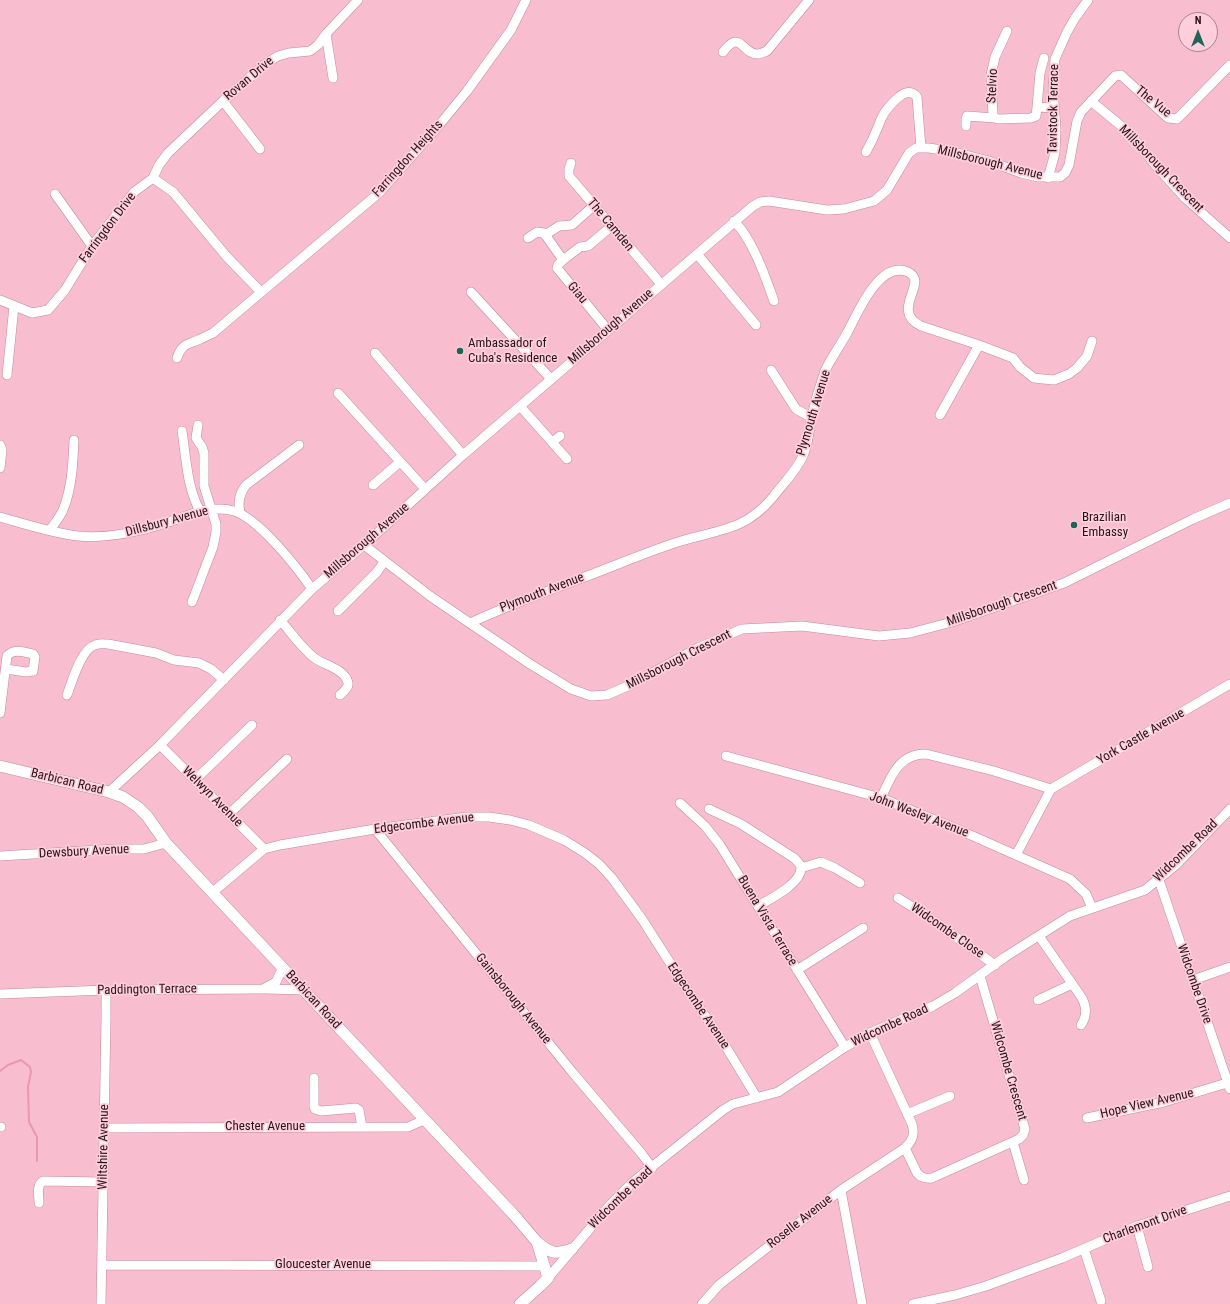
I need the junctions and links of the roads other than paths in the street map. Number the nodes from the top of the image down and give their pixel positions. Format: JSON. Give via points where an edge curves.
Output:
{"nodes":[{"id":1,"x":358,"y":0,"type":"edge"},
{"id":2,"x":526,"y":0,"type":"edge"},
{"id":3,"x":809,"y":0,"type":"edge"},
{"id":4,"x":1088,"y":0,"type":"edge"},
{"id":5,"x":1007,"y":31,"type":"dead end"},
{"id":6,"x":326,"y":34,"type":"junction"},
{"id":7,"x":723,"y":52,"type":"dead end"},
{"id":8,"x":1044,"y":58,"type":"dead end"},
{"id":9,"x":1230,"y":65,"type":"edge"},
{"id":10,"x":333,"y":78,"type":"dead end"},
{"id":11,"x":223,"y":101,"type":"junction"},
{"id":12,"x":1091,"y":101,"type":"junction"},
{"id":13,"x":1041,"y":107,"type":"junction"},
{"id":14,"x":1055,"y":108,"type":"junction"},
{"id":15,"x":995,"y":118,"type":"junction"},
{"id":16,"x":966,"y":126,"type":"dead end"},
{"id":17,"x":921,"y":148,"type":"junction"},
{"id":18,"x":260,"y":149,"type":"dead end"},
{"id":19,"x":866,"y":152,"type":"dead end"},
{"id":20,"x":571,"y":162,"type":"dead end"},
{"id":21,"x":153,"y":178,"type":"junction"},
{"id":22,"x":1048,"y":178,"type":"junction"},
{"id":23,"x":55,"y":194,"type":"dead end"},
{"id":24,"x":590,"y":209,"type":"dead end"},
{"id":25,"x":734,"y":221,"type":"junction"},
{"id":26,"x":607,"y":230,"type":"dead end"},
{"id":27,"x":545,"y":235,"type":"junction"},
{"id":28,"x":528,"y":238,"type":"dead end"},
{"id":29,"x":1230,"y":238,"type":"edge"},
{"id":30,"x":92,"y":246,"type":"junction"},
{"id":31,"x":697,"y":254,"type":"junction"},
{"id":32,"x":563,"y":260,"type":"junction"},
{"id":33,"x":661,"y":284,"type":"junction"},
{"id":34,"x":261,"y":292,"type":"junction"},
{"id":35,"x":471,"y":292,"type":"dead end"},
{"id":36,"x":0,"y":300,"type":"edge"},
{"id":37,"x":774,"y":301,"type":"dead end"},
{"id":38,"x":14,"y":306,"type":"junction"},
{"id":39,"x":756,"y":326,"type":"dead end"},
{"id":40,"x":606,"y":327,"type":"junction"},
{"id":41,"x":1092,"y":341,"type":"dead end"},
{"id":42,"x":979,"y":345,"type":"junction"},
{"id":43,"x":375,"y":353,"type":"dead end"},
{"id":44,"x":177,"y":358,"type":"dead end"},
{"id":45,"x":771,"y":370,"type":"dead end"},
{"id":46,"x":7,"y":375,"type":"dead end"},
{"id":47,"x":549,"y":377,"type":"junction"},
{"id":48,"x":338,"y":393,"type":"dead end"},
{"id":49,"x":520,"y":406,"type":"junction"},
{"id":50,"x":940,"y":415,"type":"dead end"},
{"id":51,"x":812,"y":418,"type":"junction"},
{"id":52,"x":198,"y":425,"type":"dead end"},
{"id":53,"x":182,"y":431,"type":"dead end"},
{"id":54,"x":560,"y":436,"type":"dead end"},
{"id":55,"x":74,"y":440,"type":"dead end"},
{"id":56,"x":0,"y":445,"type":"edge"},
{"id":57,"x":299,"y":445,"type":"dead end"},
{"id":58,"x":558,"y":445,"type":"junction"},
{"id":59,"x":463,"y":455,"type":"junction"},
{"id":60,"x":567,"y":459,"type":"dead end"},
{"id":61,"x":400,"y":462,"type":"junction"},
{"id":62,"x":0,"y":468,"type":"edge"},
{"id":63,"x":373,"y":485,"type":"dead end"},
{"id":64,"x":425,"y":489,"type":"junction"},
{"id":65,"x":1230,"y":503,"type":"edge"},
{"id":66,"x":210,"y":509,"type":"junction"},
{"id":67,"x":200,"y":511,"type":"junction"},
{"id":68,"x":240,"y":513,"type":"junction"},
{"id":69,"x":0,"y":517,"type":"edge"},
{"id":70,"x":50,"y":530,"type":"junction"},
{"id":71,"x":364,"y":545,"type":"junction"},
{"id":72,"x":384,"y":562,"type":"junction"},
{"id":73,"x":312,"y":589,"type":"junction"},
{"id":74,"x":192,"y":602,"type":"dead end"},
{"id":75,"x":338,"y":610,"type":"dead end"},
{"id":76,"x":280,"y":620,"type":"junction"},
{"id":77,"x":470,"y":623,"type":"junction"},
{"id":78,"x":6,"y":669,"type":"dead end"},
{"id":79,"x":224,"y":680,"type":"junction"},
{"id":80,"x":1230,"y":684,"type":"edge"},
{"id":81,"x":67,"y":695,"type":"dead end"},
{"id":82,"x":340,"y":695,"type":"dead end"},
{"id":83,"x":0,"y":713,"type":"edge"},
{"id":84,"x":252,"y":725,"type":"dead end"},
{"id":85,"x":160,"y":745,"type":"junction"},
{"id":86,"x":726,"y":756,"type":"dead end"},
{"id":87,"x":287,"y":759,"type":"dead end"},
{"id":88,"x":0,"y":766,"type":"edge"},
{"id":89,"x":195,"y":780,"type":"junction"},
{"id":90,"x":1051,"y":789,"type":"junction"},
{"id":91,"x":108,"y":792,"type":"junction"},
{"id":92,"x":881,"y":798,"type":"junction"},
{"id":93,"x":680,"y":804,"type":"dead end"},
{"id":94,"x":709,"y":809,"type":"dead end"},
{"id":95,"x":1230,"y":809,"type":"edge"},
{"id":96,"x":229,"y":814,"type":"junction"},
{"id":97,"x":1230,"y":818,"type":"edge"},
{"id":98,"x":1220,"y":819,"type":"junction"},
{"id":99,"x":375,"y":829,"type":"junction"},
{"id":100,"x":166,"y":843,"type":"junction"},
{"id":101,"x":264,"y":849,"type":"junction"},
{"id":102,"x":1016,"y":855,"type":"junction"},
{"id":103,"x":0,"y":856,"type":"edge"},
{"id":104,"x":801,"y":868,"type":"junction"},
{"id":105,"x":1158,"y":880,"type":"junction"},
{"id":106,"x":860,"y":883,"type":"dead end"},
{"id":107,"x":213,"y":892,"type":"junction"},
{"id":108,"x":898,"y":898,"type":"dead end"},
{"id":109,"x":758,"y":906,"type":"junction"},
{"id":110,"x":1092,"y":908,"type":"junction"},
{"id":111,"x":863,"y":928,"type":"dead end"},
{"id":112,"x":1039,"y":936,"type":"junction"},
{"id":113,"x":995,"y":965,"type":"junction"},
{"id":114,"x":282,"y":967,"type":"junction"},
{"id":115,"x":1230,"y":967,"type":"edge"},
{"id":116,"x":797,"y":970,"type":"junction"},
{"id":117,"x":980,"y":976,"type":"junction"},
{"id":118,"x":1193,"y":980,"type":"junction"},
{"id":119,"x":1072,"y":984,"type":"junction"},
{"id":120,"x":263,"y":989,"type":"junction"},
{"id":121,"x":106,"y":990,"type":"junction"},
{"id":122,"x":304,"y":990,"type":"junction"},
{"id":123,"x":0,"y":994,"type":"edge"},
{"id":124,"x":1038,"y":1000,"type":"dead end"},
{"id":125,"x":1081,"y":1025,"type":"dead end"},
{"id":126,"x":870,"y":1033,"type":"junction"},
{"id":127,"x":845,"y":1047,"type":"junction"},
{"id":128,"x":314,"y":1078,"type":"dead end"},
{"id":129,"x":1229,"y":1084,"type":"edge"},
{"id":130,"x":950,"y":1096,"type":"dead end"},
{"id":131,"x":758,"y":1098,"type":"junction"},
{"id":132,"x":907,"y":1114,"type":"junction"},
{"id":133,"x":1087,"y":1118,"type":"dead end"},
{"id":134,"x":424,"y":1120,"type":"junction"},
{"id":135,"x":362,"y":1127,"type":"junction"},
{"id":136,"x":104,"y":1128,"type":"junction"},
{"id":137,"x":1013,"y":1142,"type":"junction"},
{"id":138,"x":905,"y":1148,"type":"junction"},
{"id":139,"x":652,"y":1168,"type":"junction"},
{"id":140,"x":1024,"y":1180,"type":"dead end"},
{"id":141,"x":103,"y":1182,"type":"junction"},
{"id":142,"x":841,"y":1190,"type":"junction"},
{"id":143,"x":1230,"y":1196,"type":"edge"},
{"id":144,"x":39,"y":1203,"type":"dead end"},
{"id":145,"x":1137,"y":1226,"type":"junction"},
{"id":146,"x":537,"y":1242,"type":"junction"},
{"id":147,"x":572,"y":1249,"type":"junction"},
{"id":148,"x":1084,"y":1249,"type":"junction"},
{"id":149,"x":102,"y":1266,"type":"junction"},
{"id":150,"x":544,"y":1266,"type":"junction"},
{"id":151,"x":1148,"y":1267,"type":"dead end"},
{"id":152,"x":548,"y":1278,"type":"junction"},
{"id":153,"x":1101,"y":1301,"type":"dead end"},
{"id":154,"x":101,"y":1304,"type":"edge"},
{"id":155,"x":520,"y":1304,"type":"edge"},
{"id":156,"x":702,"y":1304,"type":"edge"},
{"id":157,"x":862,"y":1304,"type":"edge"},
{"id":158,"x":913,"y":1304,"type":"edge"}],
"edges":[{"from":1,"to":6,"type":"street","name":"Rovan Drive"},
{"from":2,"to":34,"type":"street","name":"Farringdon Heights","via":[[511,30],[467,91],[380,192]]},
{"from":3,"to":7,"type":"street","via":[[767,51],[758,55],[750,53],[741,43],[734,42]]},
{"from":4,"to":14,"type":"street","name":"Tavistock Terrace","via":[[1074,18],[1055,59]]},
{"from":5,"to":15,"type":"street","name":"Stelvio","via":[[995,57],[991,76],[992,111]]},
{"from":6,"to":10,"type":"street"},
{"from":6,"to":11,"type":"street","name":"Rovan Drive","via":[[310,51],[278,56],[264,65]]},
{"from":8,"to":13,"type":"street","via":[[1040,73]]},
{"from":9,"to":12,"type":"street","name":"The Vue","via":[[1177,119],[1168,118],[1121,75],[1115,76]]},
{"from":11,"to":18,"type":"street"},
{"from":11,"to":21,"type":"street","name":"Rovan Drive","via":[[168,153]]},
{"from":12,"to":22,"type":"street","name":"Millsborough Avenue","via":[[1076,121],[1069,165],[1065,173],[1060,177]]},
{"from":12,"to":29,"type":"street","name":"Millsborough Crescent","via":[[1126,130],[1185,198]]},
{"from":13,"to":14,"type":"street"},
{"from":13,"to":15,"type":"street","name":"Stelvio","via":[[1034,117]]},
{"from":14,"to":22,"type":"street","name":"Tavistock Terrace","via":[[1056,153]]},
{"from":15,"to":16,"type":"street","name":"Stelvio","via":[[967,116]]},
{"from":17,"to":19,"type":"street","via":[[917,97],[915,93],[907,92],[888,107]]},
{"from":17,"to":22,"type":"street","name":"Millsborough Avenue","via":[[954,152],[989,161],[1020,173]]},
{"from":17,"to":25,"type":"street","name":"Millsborough Avenue","via":[[916,148],[910,153],[887,190],[874,201],[844,209],[828,210],[760,202]]},
{"from":20,"to":33,"type":"street","name":"The Camden","via":[[569,176]]},
{"from":21,"to":30,"type":"street","name":"Farringdon Drive","via":[[134,192]]},
{"from":21,"to":34,"type":"street","via":[[173,192],[227,257]]},
{"from":23,"to":30,"type":"street"},
{"from":24,"to":27,"type":"street","via":[[572,225],[559,226]]},
{"from":25,"to":31,"type":"street","name":"Millsborough Avenue"},
{"from":25,"to":37,"type":"street","via":[[760,264]]},
{"from":26,"to":32,"type":"street","via":[[588,246],[580,247]]},
{"from":27,"to":28,"type":"street","via":[[537,232]]},
{"from":27,"to":32,"type":"street"},
{"from":30,"to":38,"type":"street","name":"Farringdon Drive","via":[[65,290],[48,310],[32,313]]},
{"from":31,"to":33,"type":"street","name":"Millsborough Avenue"},
{"from":31,"to":39,"type":"street"},
{"from":32,"to":40,"type":"street","name":"Giau","via":[[558,266],[559,271]]},
{"from":33,"to":40,"type":"street","name":"Millsborough Avenue"},
{"from":34,"to":44,"type":"street","name":"Farringdon Heights","via":[[213,333],[187,343],[180,349]]},
{"from":35,"to":47,"type":"street"},
{"from":36,"to":38,"type":"street","name":"Farringdon Drive"},
{"from":38,"to":46,"type":"street"},
{"from":40,"to":47,"type":"street","name":"Millsborough Avenue"},
{"from":41,"to":42,"type":"street","name":"Plymouth Avenue","via":[[1087,356],[1077,368],[1054,380],[1034,378],[1013,358]]},
{"from":42,"to":50,"type":"street"},
{"from":42,"to":51,"type":"street","name":"Plymouth Avenue","via":[[914,323],[908,311],[914,288],[912,274],[906,271],[887,275],[873,286],[865,298],[825,372]]},
{"from":43,"to":59,"type":"street"},
{"from":45,"to":51,"type":"street","via":[[796,409]]},
{"from":47,"to":49,"type":"street","name":"Millsborough Avenue"},
{"from":48,"to":61,"type":"street"},
{"from":49,"to":58,"type":"street"},
{"from":49,"to":59,"type":"street","name":"Millsborough Avenue"},
{"from":51,"to":77,"type":"street","name":"Plymouth Avenue","via":[[802,457],[772,499],[749,520],[681,541]]},
{"from":52,"to":66,"type":"street","via":[[196,438],[204,453],[204,486]]},
{"from":53,"to":67,"type":"street","via":[[191,487]]},
{"from":54,"to":58,"type":"street"},
{"from":55,"to":70,"type":"street","via":[[73,469],[66,501],[63,511]]},
{"from":56,"to":62,"type":"street"},
{"from":57,"to":68,"type":"street","via":[[246,485],[238,503]]},
{"from":58,"to":60,"type":"street"},
{"from":59,"to":64,"type":"street","name":"Millsborough Avenue"},
{"from":61,"to":63,"type":"street"},
{"from":61,"to":64,"type":"street"},
{"from":64,"to":71,"type":"street","name":"Millsborough Avenue"},
{"from":65,"to":77,"type":"street","name":"Millsborough Crescent","via":[[1064,583],[952,622],[910,633],[879,636],[802,626],[742,629],[698,648],[607,695],[591,696],[570,689]]},
{"from":66,"to":67,"type":"street","name":"Dillsbury Avenue"},
{"from":66,"to":68,"type":"street","name":"Dillsbury Avenue"},
{"from":66,"to":74,"type":"street","via":[[216,524],[216,532],[213,547]]},
{"from":67,"to":70,"type":"street","name":"Dillsbury Avenue","via":[[127,533],[77,536]]},
{"from":68,"to":73,"type":"street","name":"Dillsbury Avenue","via":[[250,519],[279,548]]},
{"from":69,"to":70,"type":"street","name":"Dillsbury Avenue"},
{"from":71,"to":72,"type":"street","name":"Millsborough Crescent"},
{"from":71,"to":73,"type":"street","name":"Millsborough Avenue"},
{"from":72,"to":75,"type":"street"},
{"from":72,"to":77,"type":"street","name":"Millsborough Crescent"},
{"from":73,"to":76,"type":"street","name":"Millsborough Avenue"},
{"from":76,"to":79,"type":"street","name":"Millsborough Avenue"},
{"from":76,"to":82,"type":"street","via":[[316,659],[344,676],[348,686]]},
{"from":78,"to":83,"type":"street"},
{"from":79,"to":81,"type":"street","via":[[212,669],[199,663],[101,644],[94,645],[83,654]]},
{"from":79,"to":85,"type":"street","name":"Millsborough Avenue"},
{"from":80,"to":90,"type":"street","name":"York Castle Avenue"},
{"from":84,"to":89,"type":"street"},
{"from":85,"to":89,"type":"street","name":"Welwyn Avenue"},
{"from":85,"to":91,"type":"street","name":"Millsborough Avenue"},
{"from":86,"to":92,"type":"street","name":"John Wesley Avenue"},
{"from":87,"to":96,"type":"street"},
{"from":88,"to":91,"type":"main road","name":"Barbican Road"},
{"from":89,"to":96,"type":"street","name":"Welwyn Avenue"},
{"from":90,"to":92,"type":"street","via":[[994,771],[920,754],[898,766]]},
{"from":90,"to":102,"type":"street"},
{"from":91,"to":100,"type":"main road","name":"Barbican Road","via":[[123,797],[138,807]]},
{"from":92,"to":102,"type":"street","name":"John Wesley Avenue"},
{"from":93,"to":109,"type":"street","name":"Buena Vista Terrace","via":[[712,834]]},
{"from":94,"to":104,"type":"street","via":[[741,824],[768,841],[794,858],[800,863]]},
{"from":95,"to":98,"type":"street","name":"Widcombe Road"},
{"from":96,"to":101,"type":"street","name":"Welwyn Avenue"},
{"from":97,"to":98,"type":"street"},
{"from":98,"to":105,"type":"street","name":"Widcombe Road"},
{"from":99,"to":101,"type":"street","name":"Edgecombe Avenue"},
{"from":99,"to":131,"type":"street","name":"Edgecombe Avenue","via":[[467,817],[489,817],[531,826],[586,853],[612,878],[642,919]]},
{"from":99,"to":139,"type":"street","name":"Gainsborough Avenue"},
{"from":100,"to":103,"type":"street","name":"Dewsbury Avenue","via":[[144,849]]},
{"from":100,"to":107,"type":"main road","name":"Barbican Road"},
{"from":101,"to":107,"type":"street","name":"Edgecombe Avenue"},
{"from":102,"to":110,"type":"street","name":"John Wesley Avenue","via":[[1070,879],[1086,894]]},
{"from":104,"to":106,"type":"street","via":[[821,862]]},
{"from":104,"to":109,"type":"street","via":[[799,876],[790,886]]},
{"from":105,"to":110,"type":"street","name":"Widcombe Road","via":[[1145,890]]},
{"from":105,"to":118,"type":"street","name":"Widcombe Drive"},
{"from":107,"to":114,"type":"main road","name":"Barbican Road"},
{"from":108,"to":113,"type":"street","name":"Widcombe Close"},
{"from":109,"to":116,"type":"street","name":"Buena Vista Terrace"},
{"from":110,"to":112,"type":"street","name":"Widcombe Road","via":[[1070,916]]},
{"from":111,"to":116,"type":"street"},
{"from":112,"to":113,"type":"street","name":"Widcombe Road"},
{"from":112,"to":119,"type":"street"},
{"from":113,"to":117,"type":"street","name":"Widcombe Road"},
{"from":114,"to":120,"type":"street","via":[[276,982]]},
{"from":114,"to":122,"type":"main road","name":"Barbican Road"},
{"from":115,"to":118,"type":"street"},
{"from":116,"to":127,"type":"street","name":"Buena Vista Terrace"},
{"from":117,"to":126,"type":"street","name":"Widcombe Road","via":[[933,1006]]},
{"from":117,"to":137,"type":"street","name":"Widcombe Crescent","via":[[1025,1129],[1019,1139]]},
{"from":118,"to":129,"type":"street","name":"Widcombe Drive"},
{"from":119,"to":124,"type":"street"},
{"from":119,"to":125,"type":"street","via":[[1086,1008],[1085,1019]]},
{"from":120,"to":121,"type":"street","name":"Paddington Terrace"},
{"from":120,"to":122,"type":"street","name":"Paddington Terrace"},
{"from":121,"to":123,"type":"street","name":"Paddington Terrace"},
{"from":121,"to":136,"type":"street","name":"Wiltshire Avenue"},
{"from":122,"to":134,"type":"main road","name":"Barbican Road"},
{"from":126,"to":127,"type":"street","name":"Widcombe Road"},
{"from":126,"to":132,"type":"street"},
{"from":127,"to":131,"type":"street","name":"Widcombe Road","via":[[778,1092]]},
{"from":128,"to":135,"type":"street","via":[[315,1109],[321,1111],[356,1108],[359,1110]]},
{"from":129,"to":133,"type":"street","name":"Hope View Avenue","via":[[1164,1102]]},
{"from":130,"to":132,"type":"street"},
{"from":131,"to":139,"type":"street","name":"Widcombe Road","via":[[733,1104],[723,1110]]},
{"from":132,"to":138,"type":"street","via":[[914,1136]]},
{"from":134,"to":135,"type":"street","name":"Chester Avenue","via":[[408,1127]]},
{"from":134,"to":146,"type":"main road","name":"Barbican Road"},
{"from":135,"to":136,"type":"street","name":"Chester Avenue"},
{"from":136,"to":141,"type":"street","name":"Wiltshire Avenue"},
{"from":137,"to":138,"type":"street","name":"Widcombe Crescent","via":[[932,1178],[916,1173]]},
{"from":137,"to":140,"type":"street"},
{"from":138,"to":142,"type":"street","name":"Roselle Avenue"},
{"from":139,"to":147,"type":"street","name":"Widcombe Road","via":[[633,1182],[609,1206]]},
{"from":141,"to":144,"type":"street","via":[[43,1181],[38,1187]]},
{"from":141,"to":149,"type":"street","name":"Wiltshire Avenue"},
{"from":142,"to":156,"type":"street","name":"Roselle Avenue","via":[[719,1285]]},
{"from":142,"to":157,"type":"street"},
{"from":143,"to":145,"type":"street","name":"Charlemont Drive"},
{"from":145,"to":148,"type":"street","name":"Charlemont Drive"},
{"from":145,"to":151,"type":"street"},
{"from":146,"to":147,"type":"main road","via":[[555,1253]]},
{"from":146,"to":150,"type":"main road","name":"Barbican Road"},
{"from":147,"to":152,"type":"street","name":"Widcombe Road"},
{"from":148,"to":153,"type":"street"},
{"from":148,"to":158,"type":"street","name":"Charlemont Drive","via":[[986,1286]]},
{"from":149,"to":150,"type":"street","name":"Gloucester Avenue"},
{"from":149,"to":154,"type":"street","name":"Wiltshire Avenue"},
{"from":150,"to":152,"type":"main road","name":"Barbican Road"},
{"from":152,"to":155,"type":"main road"}]}
